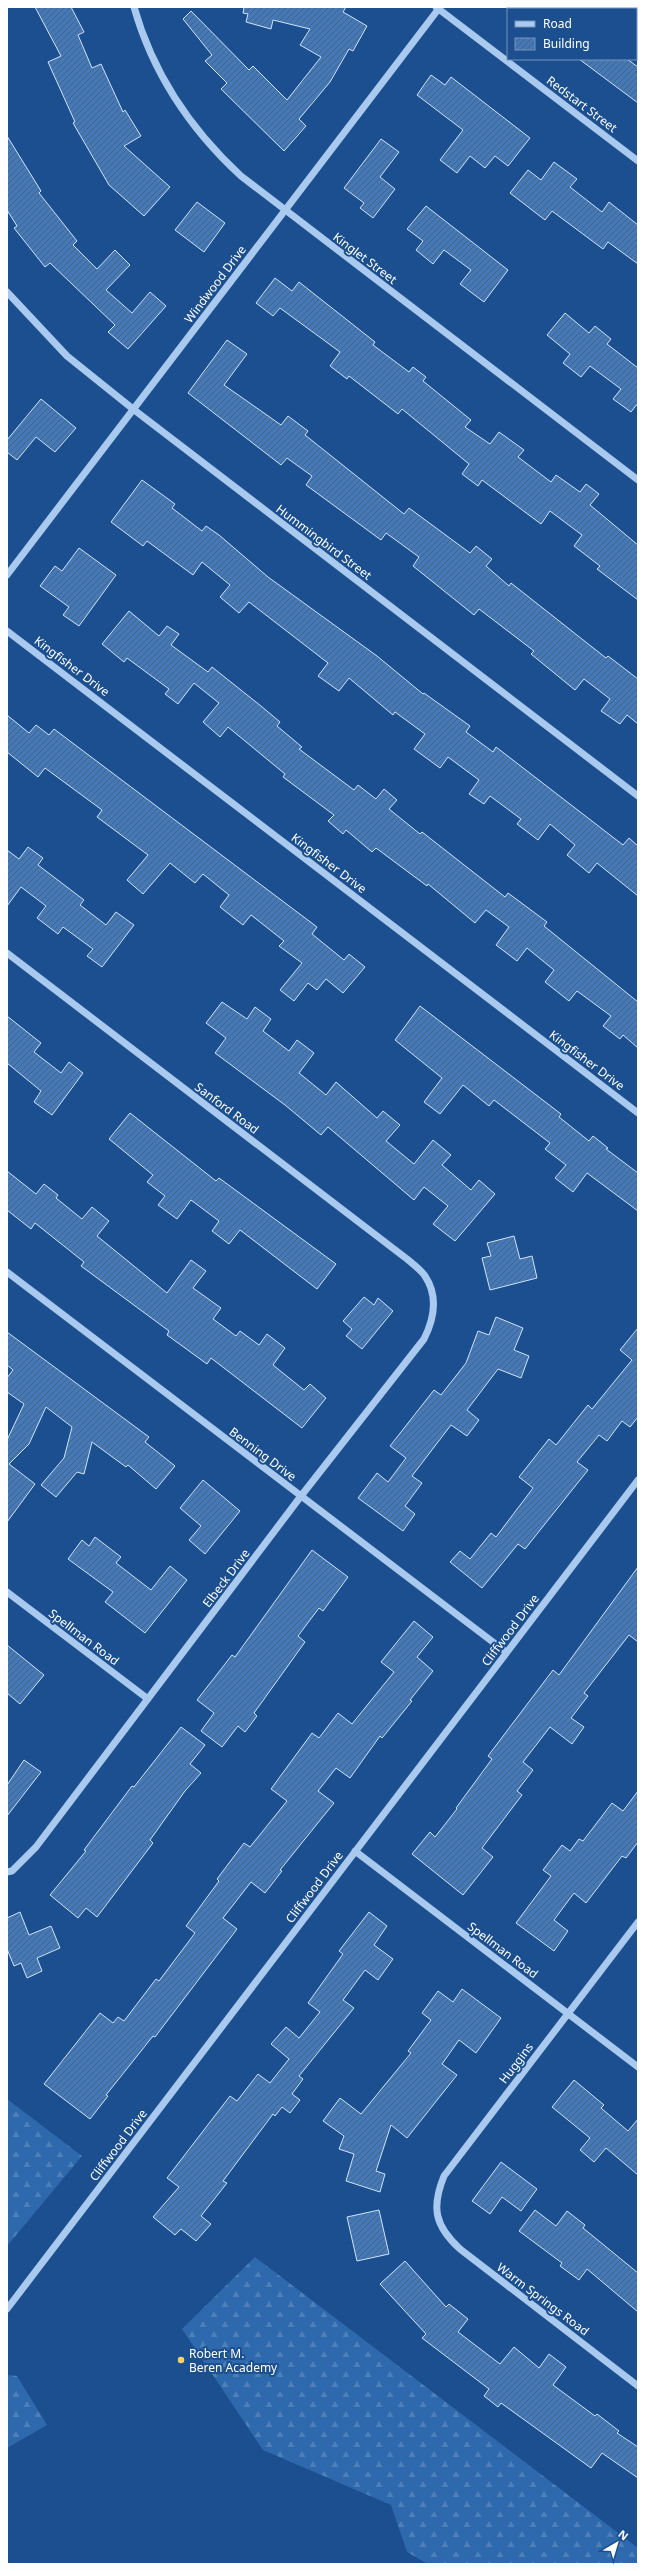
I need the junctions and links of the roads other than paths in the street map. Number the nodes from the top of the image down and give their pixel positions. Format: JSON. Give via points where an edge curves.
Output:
{"nodes":[{"id":1,"x":134,"y":7,"type":"edge"},
{"id":2,"x":438,"y":8,"type":"edge"},
{"id":3,"x":638,"y":161,"type":"edge"},
{"id":4,"x":285,"y":211,"type":"junction"},
{"id":5,"x":7,"y":292,"type":"edge"},
{"id":6,"x":133,"y":409,"type":"junction"},
{"id":7,"x":638,"y":480,"type":"edge"},
{"id":8,"x":7,"y":575,"type":"edge"},
{"id":9,"x":7,"y":631,"type":"edge"},
{"id":10,"x":638,"y":796,"type":"edge"},
{"id":11,"x":7,"y":954,"type":"edge"},
{"id":12,"x":638,"y":1113,"type":"edge"},
{"id":13,"x":7,"y":1272,"type":"edge"},
{"id":14,"x":428,"y":1285,"type":"joint"},
{"id":15,"x":638,"y":1480,"type":"edge"},
{"id":16,"x":301,"y":1496,"type":"junction"},
{"id":17,"x":7,"y":1592,"type":"edge"},
{"id":18,"x":506,"y":1652,"type":"junction"},
{"id":19,"x":148,"y":1699,"type":"junction"},
{"id":20,"x":355,"y":1851,"type":"junction"},
{"id":21,"x":7,"y":1872,"type":"edge"},
{"id":22,"x":638,"y":1922,"type":"edge"},
{"id":23,"x":568,"y":2013,"type":"junction"},
{"id":24,"x":638,"y":2067,"type":"edge"},
{"id":25,"x":439,"y":2226,"type":"joint"},
{"id":26,"x":7,"y":2309,"type":"edge"},
{"id":27,"x":638,"y":2386,"type":"edge"}],
"edges":[{"from":1,"to":4,"type":"street","name":"Kinglet Street","via":[[141,33],[161,78],[180,108],[218,155]]},
{"from":2,"to":3,"type":"street","name":"Redstart Street"},
{"from":2,"to":4,"type":"street","name":"Windwood Drive"},
{"from":4,"to":6,"type":"street","name":"Windwood Drive"},
{"from":4,"to":7,"type":"street","name":"Kinglet Street"},
{"from":5,"to":6,"type":"street","name":"Hummingbird Street","via":[[67,356]]},
{"from":6,"to":8,"type":"street","name":"Windwood Drive"},
{"from":6,"to":10,"type":"street","name":"Hummingbird Street"},
{"from":9,"to":12,"type":"street","name":"Kingfisher Drive"},
{"from":11,"to":14,"type":"street","name":"Sanford Road","via":[[407,1258],[426,1276]]},
{"from":13,"to":16,"type":"street","name":"Benning Drive"},
{"from":14,"to":16,"type":"street","name":"Elbeck Drive","via":[[434,1301],[433,1321],[424,1339]]},
{"from":15,"to":18,"type":"street","name":"Cliffwood Drive"},
{"from":16,"to":18,"type":"street","name":"Benning Drive"},
{"from":16,"to":19,"type":"street","name":"Elbeck Drive"},
{"from":17,"to":19,"type":"street","name":"Spellman Road"},
{"from":18,"to":20,"type":"street","name":"Cliffwood Drive"},
{"from":19,"to":21,"type":"street","name":"Elbeck Drive","via":[[36,1847],[12,1871]]},
{"from":20,"to":23,"type":"street","name":"Spellman Road"},
{"from":20,"to":26,"type":"street","name":"Cliffwood Drive"},
{"from":22,"to":23,"type":"street","name":"Huggins"},
{"from":23,"to":24,"type":"street","name":"Spellman Road"},
{"from":23,"to":25,"type":"street","name":"Huggins","via":[[444,2176],[438,2190],[436,2207]]},
{"from":25,"to":27,"type":"street","name":"Warm Springs Road","via":[[460,2249]]}]}
